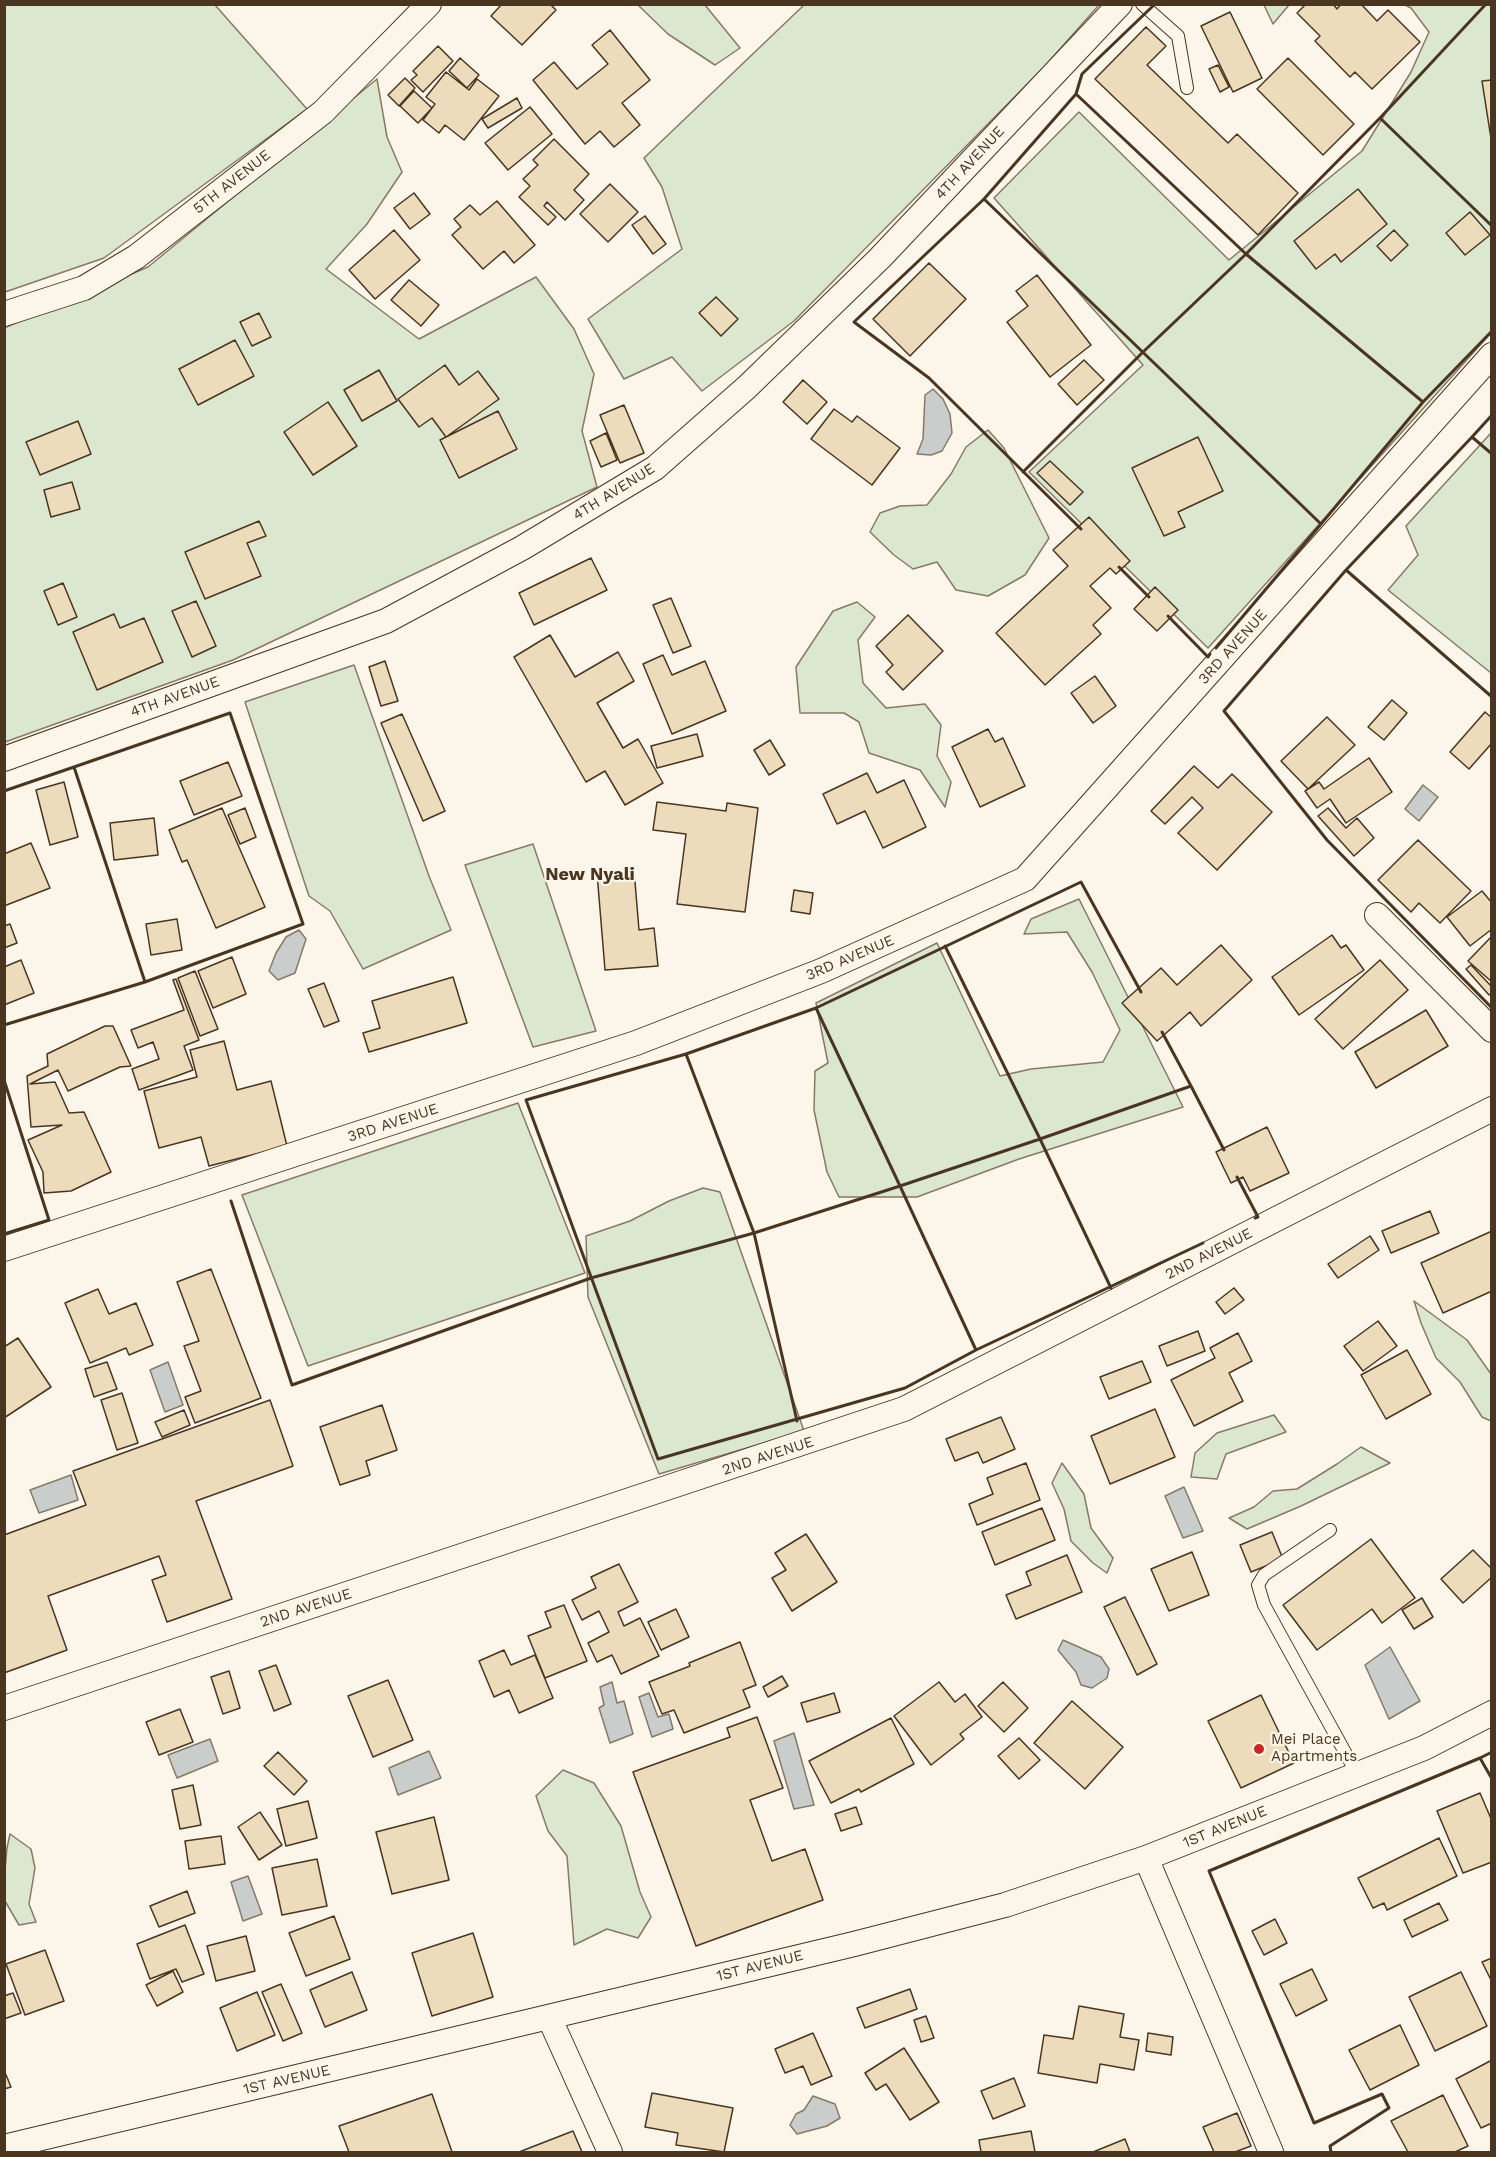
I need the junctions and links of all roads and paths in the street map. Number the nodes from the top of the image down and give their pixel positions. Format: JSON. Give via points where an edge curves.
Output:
{"nodes":[{"id":1,"x":429,"y":4,"type":"edge"},
{"id":2,"x":1120,"y":4,"type":"edge"},
{"id":3,"x":1142,"y":4,"type":"edge"},
{"id":4,"x":1187,"y":88,"type":"dead end"},
{"id":5,"x":4,"y":314,"type":"edge"},
{"id":6,"x":1491,"y":355,"type":"edge"},
{"id":7,"x":4,"y":759,"type":"edge"},
{"id":8,"x":1377,"y":915,"type":"dead end"},
{"id":9,"x":1491,"y":1030,"type":"edge"},
{"id":10,"x":1491,"y":1109,"type":"edge"},
{"id":11,"x":4,"y":1249,"type":"edge"},
{"id":12,"x":1330,"y":1530,"type":"dead end"},
{"id":13,"x":4,"y":1708,"type":"edge"},
{"id":14,"x":1491,"y":1713,"type":"edge"},
{"id":15,"x":1357,"y":1774,"type":"junction"},
{"id":16,"x":1146,"y":1858,"type":"junction"},
{"id":17,"x":549,"y":2017,"type":"junction"},
{"id":18,"x":4,"y":2147,"type":"edge"},
{"id":19,"x":610,"y":2152,"type":"edge"},
{"id":20,"x":1271,"y":2152,"type":"edge"}],
"edges":[{"from":1,"to":5,"type":"street","name":"5TH AVENUE","via":[[323,112],[136,257],[84,288]]},
{"from":2,"to":7,"type":"street","name":"4TH AVENUE","via":[[880,258],[747,387],[655,468],[522,548],[386,621]]},
{"from":3,"to":4,"type":"lane","via":[[1178,36]]},
{"from":6,"to":11,"type":"street","name":"3RD AVENUE","via":[[1024,879],[821,972],[636,1043]]},
{"from":8,"to":9,"type":"street"},
{"from":10,"to":13,"type":"street","name":"2ND AVENUE","via":[[904,1409]]},
{"from":12,"to":15,"type":"lane","via":[[1264,1575],[1258,1585],[1264,1605]]},
{"from":14,"to":15,"type":"street","name":"1ST AVENUE","via":[[1424,1748]]},
{"from":15,"to":16,"type":"street","name":"1ST AVENUE"},
{"from":16,"to":17,"type":"street","name":"1ST AVENUE","via":[[1005,1905]]},
{"from":16,"to":20,"type":"street"},
{"from":17,"to":18,"type":"street","name":"1ST AVENUE"},
{"from":17,"to":19,"type":"street"}]}
